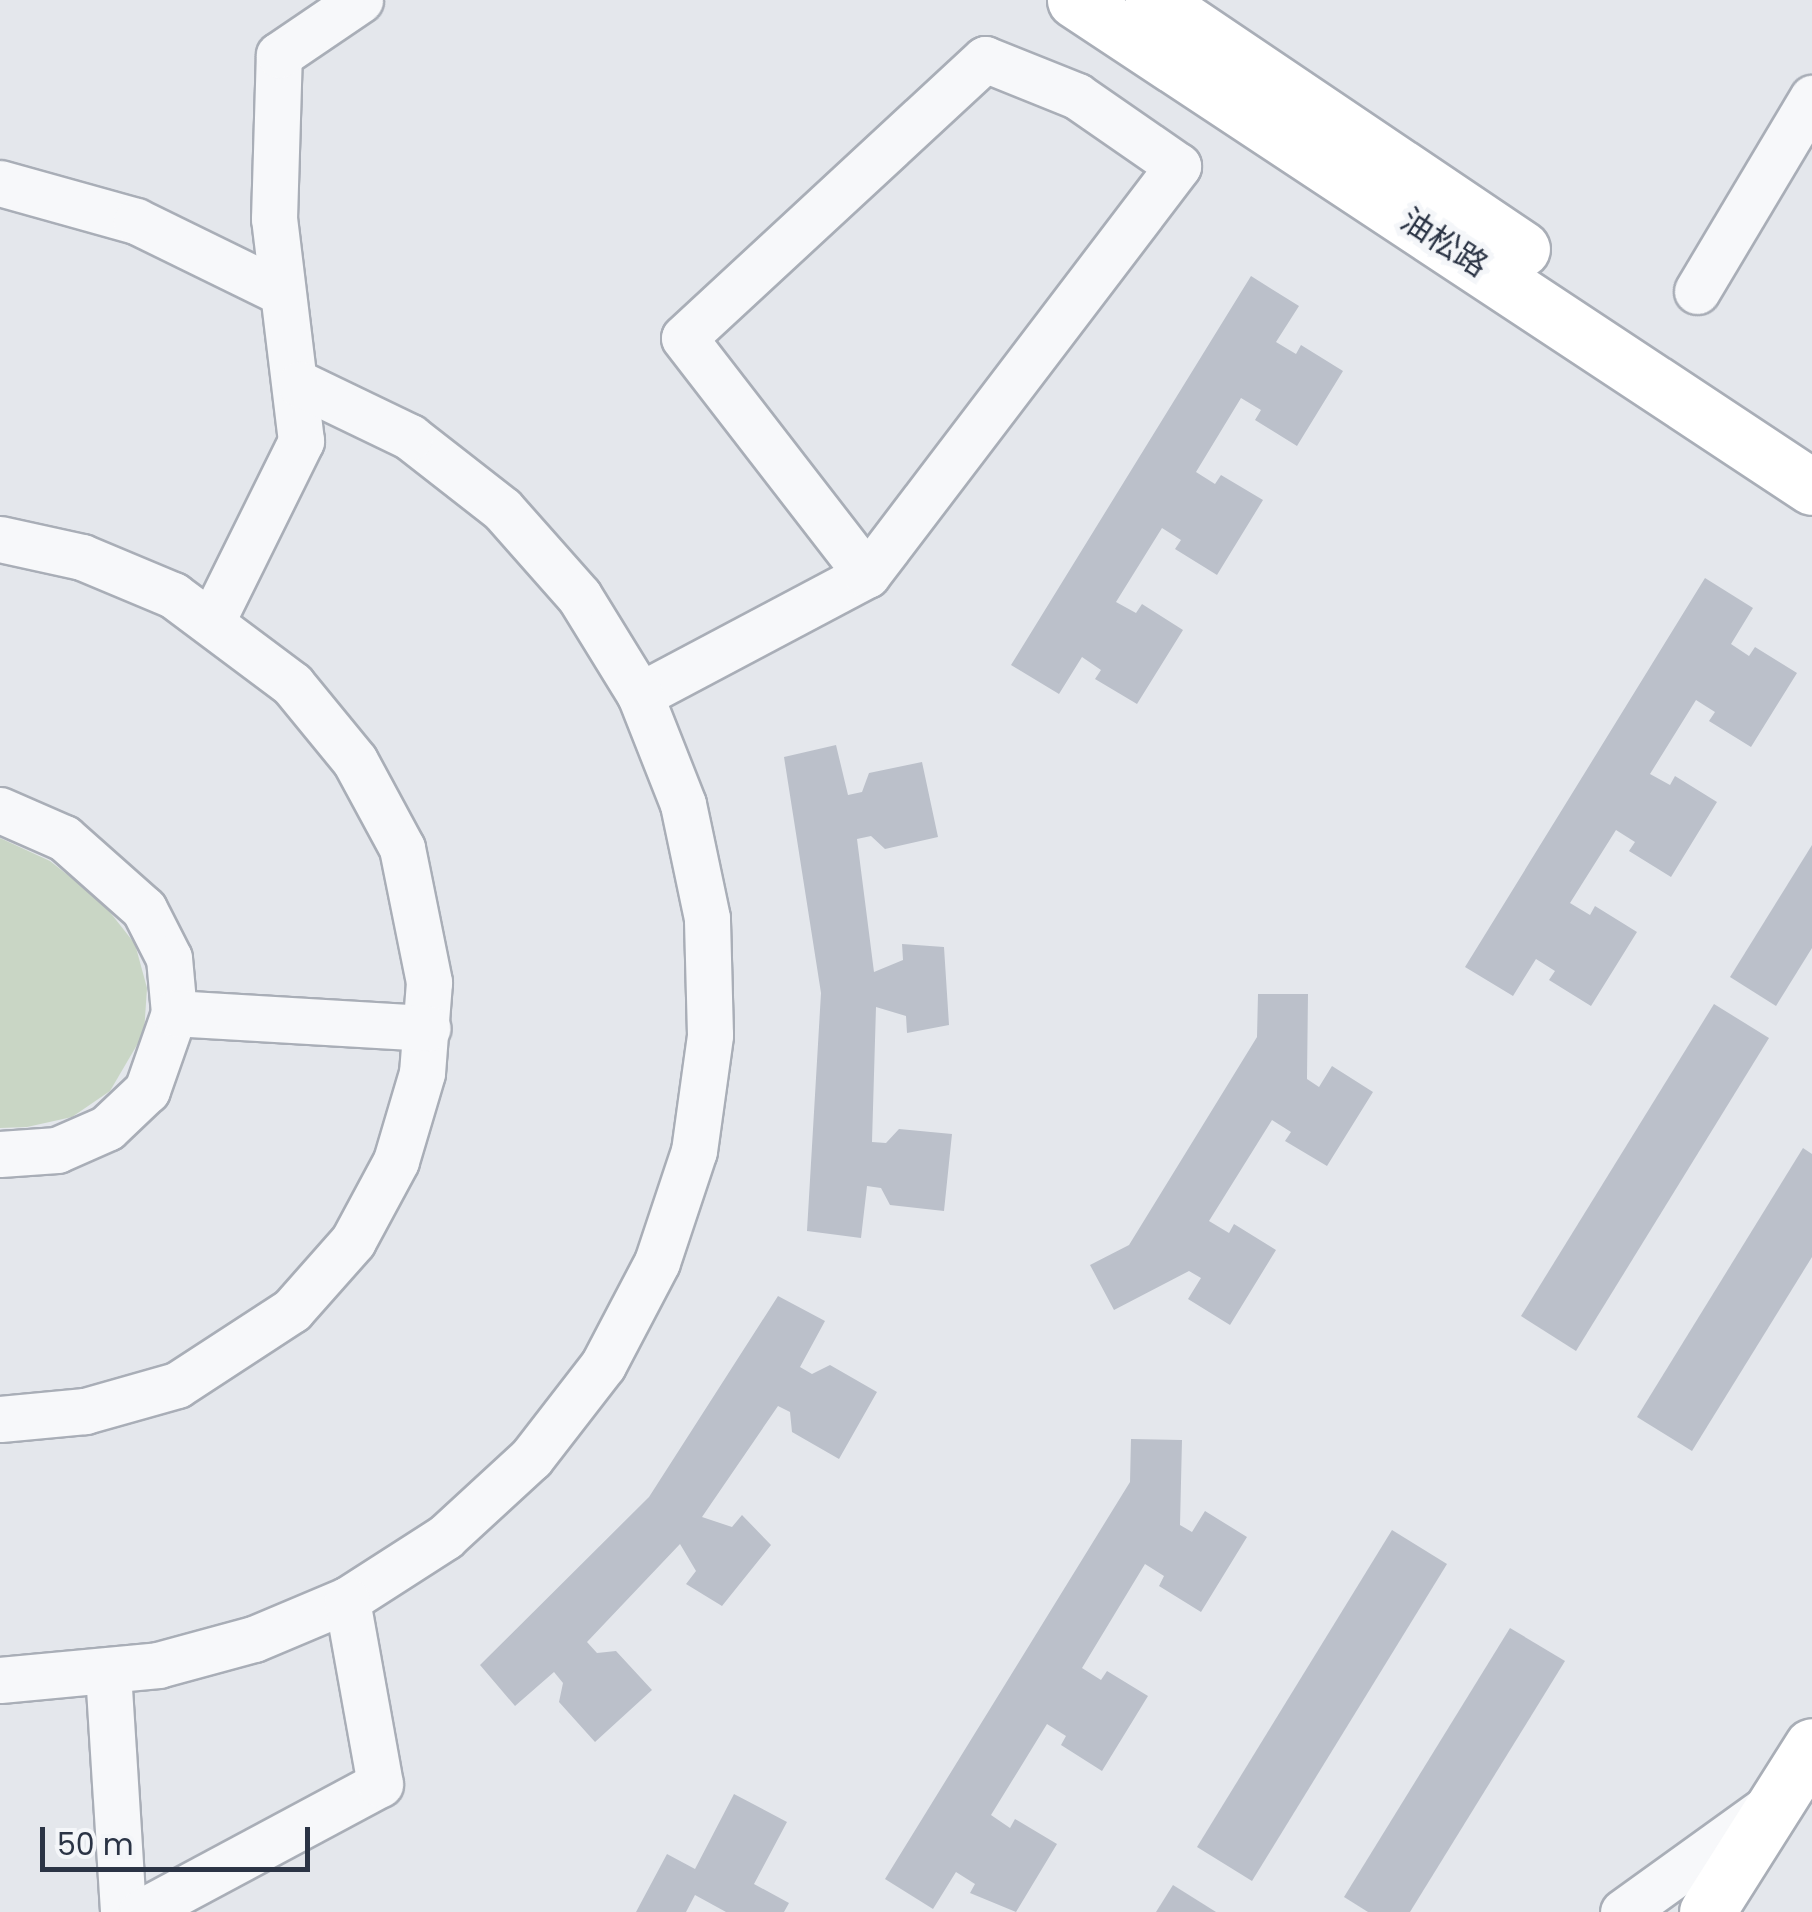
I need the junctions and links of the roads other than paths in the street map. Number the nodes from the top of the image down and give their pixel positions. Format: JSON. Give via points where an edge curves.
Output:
{"nodes":[{"id":1,"x":360,"y":0,"type":"edge"},
{"id":2,"x":1075,"y":0,"type":"edge"},
{"id":3,"x":1153,"y":0,"type":"edge"},
{"id":4,"x":1812,"y":98,"type":"edge"},
{"id":5,"x":0,"y":183,"type":"edge"},
{"id":6,"x":1697,"y":290,"type":"dead end"},
{"id":7,"x":279,"y":291,"type":"junction"},
{"id":8,"x":300,"y":384,"type":"junction"},
{"id":9,"x":1812,"y":442,"type":"edge"},
{"id":10,"x":1812,"y":487,"type":"edge"},
{"id":11,"x":0,"y":540,"type":"edge"},
{"id":12,"x":866,"y":575,"type":"junction"},
{"id":13,"x":212,"y":618,"type":"junction"},
{"id":14,"x":640,"y":695,"type":"junction"},
{"id":15,"x":0,"y":810,"type":"edge"},
{"id":16,"x":174,"y":1013,"type":"junction"},
{"id":17,"x":428,"y":1028,"type":"junction"},
{"id":18,"x":0,"y":1154,"type":"edge"},
{"id":19,"x":0,"y":1418,"type":"edge"},
{"id":20,"x":347,"y":1600,"type":"junction"},
{"id":21,"x":108,"y":1672,"type":"junction"},
{"id":22,"x":0,"y":1680,"type":"edge"},
{"id":23,"x":1812,"y":1746,"type":"edge"},
{"id":24,"x":1777,"y":1801,"type":"junction"},
{"id":25,"x":123,"y":1912,"type":"edge"},
{"id":26,"x":141,"y":1912,"type":"edge"},
{"id":27,"x":1623,"y":1912,"type":"edge"},
{"id":28,"x":1707,"y":1912,"type":"edge"}],
"edges":[{"from":1,"to":7,"type":"street","via":[[279,56]]},
{"from":2,"to":10,"type":"main road","name":"油松路"},
{"from":3,"to":9,"type":"main road","name":"油松路"},
{"from":4,"to":6,"type":"street"},
{"from":5,"to":7,"type":"street","via":[[136,221]]},
{"from":7,"to":8,"type":"street"},
{"from":8,"to":13,"type":"street","via":[[290,474]]},
{"from":8,"to":14,"type":"street","via":[[410,437],[502,509],[578,596]]},
{"from":11,"to":13,"type":"street","via":[[128,574]]},
{"from":12,"to":12,"type":"street","via":[[1178,166],[1077,96],[985,58],[684,338]]},
{"from":12,"to":14,"type":"street"},
{"from":13,"to":17,"type":"street","via":[[292,684],[381,803],[419,907]]},
{"from":14,"to":20,"type":"street","via":[[683,804],[710,957],[705,1093],[678,1207],[633,1315],[557,1428],[445,1537]]},
{"from":15,"to":16,"type":"street","via":[[64,838],[144,909],[169,958]]},
{"from":16,"to":17,"type":"street"},
{"from":16,"to":18,"type":"street","via":[[147,1090],[107,1128],[57,1150]]},
{"from":17,"to":19,"type":"street","via":[[411,1118],[383,1188],[292,1310],[177,1386],[85,1411]]},
{"from":20,"to":21,"type":"street","via":[[206,1654]]},
{"from":20,"to":26,"type":"street","via":[[380,1784]]},
{"from":21,"to":22,"type":"street"},
{"from":21,"to":25,"type":"street"},
{"from":23,"to":24,"type":"main road"},
{"from":24,"to":27,"type":"street"},
{"from":24,"to":28,"type":"main road"}]}
